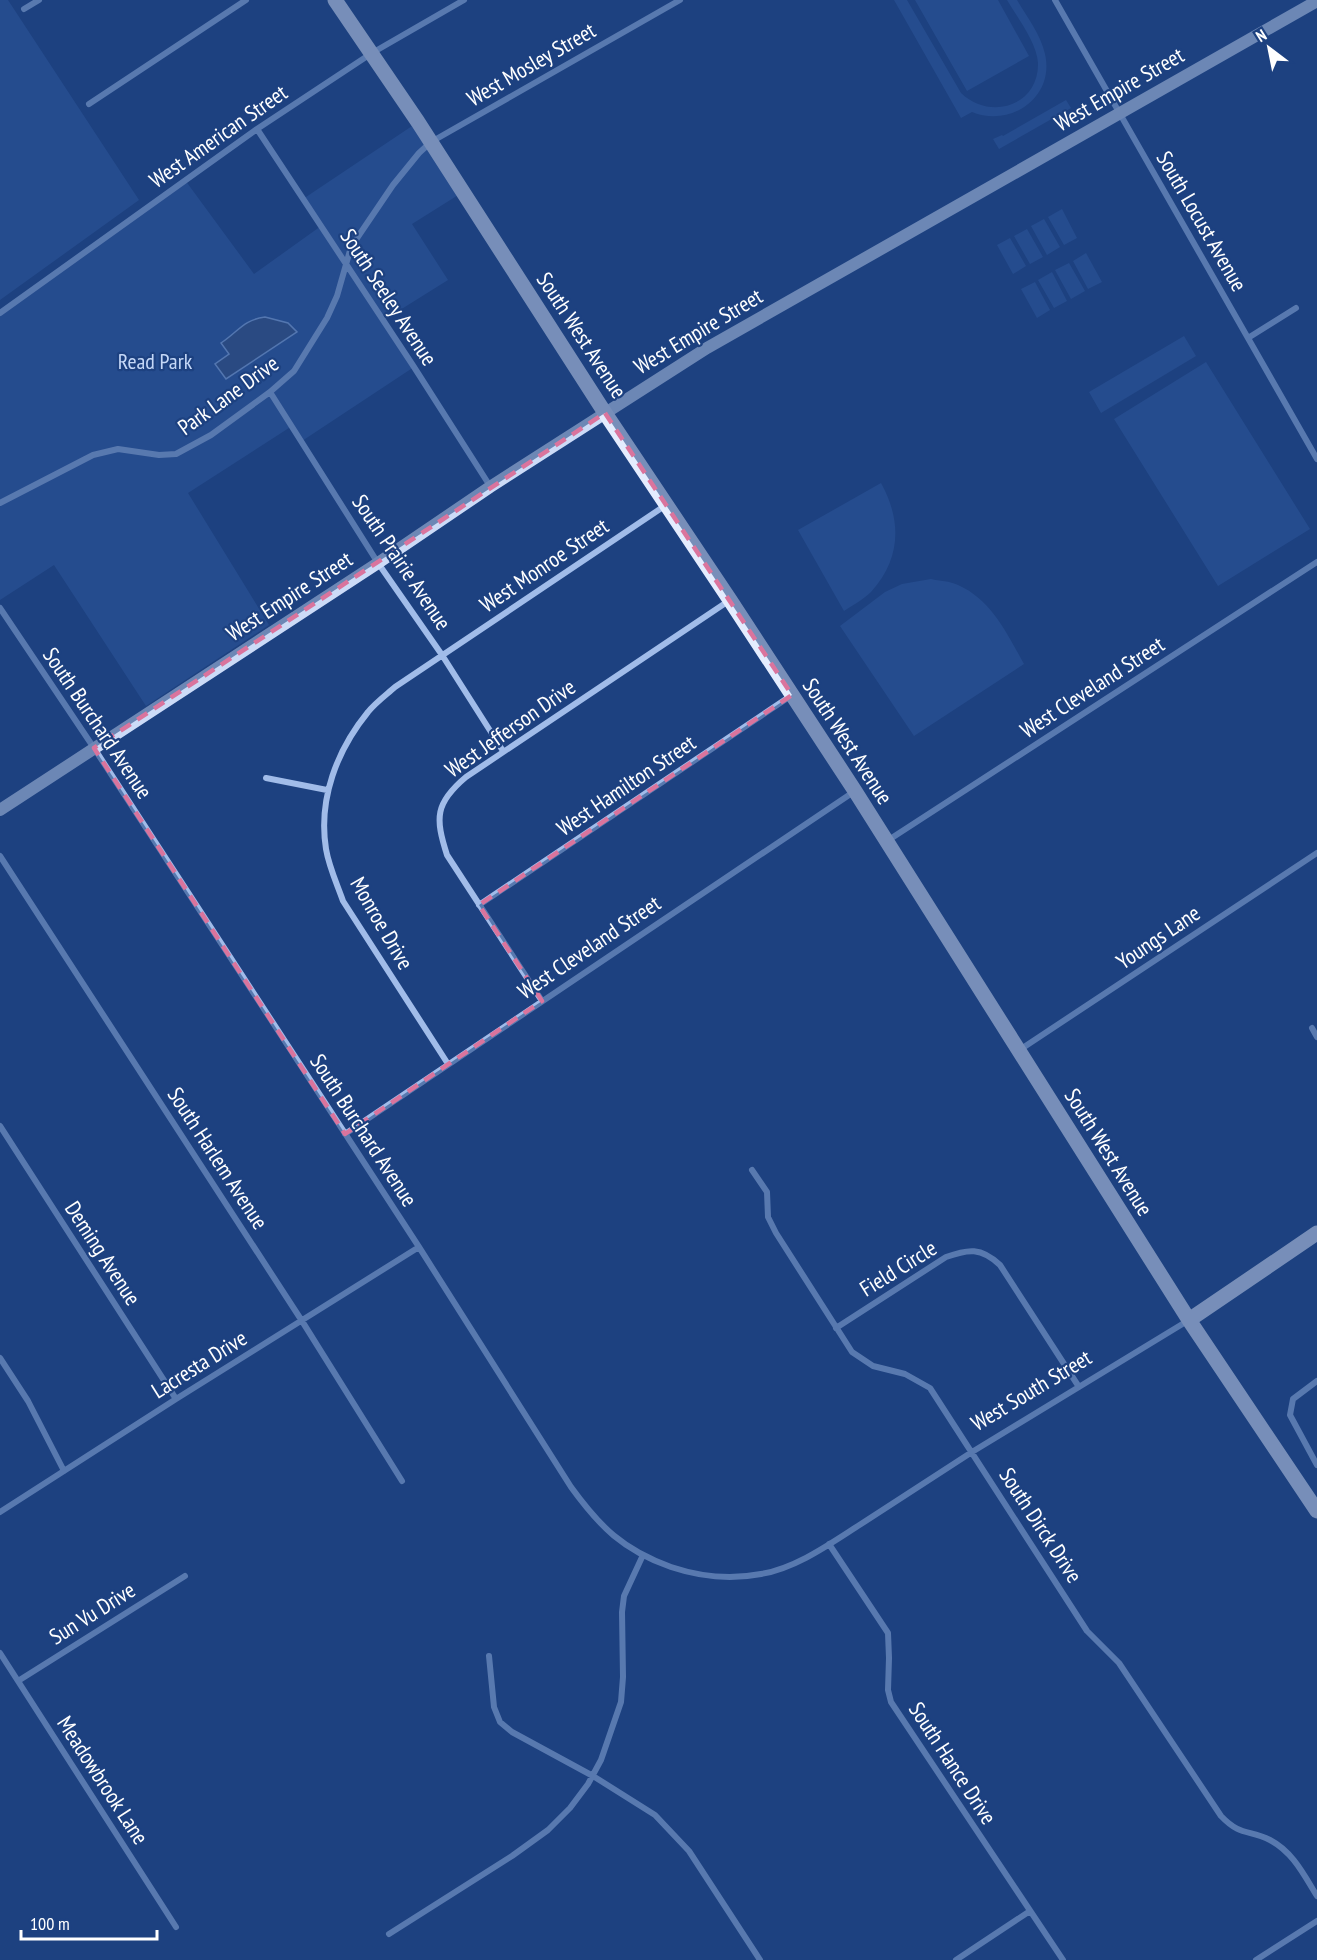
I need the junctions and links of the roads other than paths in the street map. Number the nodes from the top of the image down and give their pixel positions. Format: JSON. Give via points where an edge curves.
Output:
{"nodes":[{"id":1,"x":39,"y":0,"type":"edge"},
{"id":2,"x":246,"y":0,"type":"edge"},
{"id":3,"x":335,"y":0,"type":"edge"},
{"id":4,"x":464,"y":0,"type":"edge"},
{"id":5,"x":680,"y":0,"type":"edge"},
{"id":6,"x":1055,"y":0,"type":"edge"},
{"id":7,"x":1317,"y":1,"type":"edge"},
{"id":8,"x":24,"y":9,"type":"dead end"},
{"id":9,"x":372,"y":53,"type":"junction"},
{"id":10,"x":89,"y":104,"type":"dead end"},
{"id":11,"x":1119,"y":113,"type":"junction"},
{"id":12,"x":257,"y":129,"type":"junction"},
{"id":13,"x":431,"y":142,"type":"junction"},
{"id":14,"x":346,"y":263,"type":"junction"},
{"id":15,"x":1296,"y":308,"type":"dead end"},
{"id":16,"x":0,"y":313,"type":"edge"},
{"id":17,"x":1248,"y":338,"type":"junction"},
{"id":18,"x":270,"y":392,"type":"junction"},
{"id":19,"x":605,"y":413,"type":"junction"},
{"id":20,"x":1317,"y":459,"type":"edge"},
{"id":21,"x":490,"y":487,"type":"junction"},
{"id":22,"x":0,"y":503,"type":"edge"},
{"id":23,"x":667,"y":505,"type":"junction"},
{"id":24,"x":1317,"y":562,"type":"edge"},
{"id":25,"x":378,"y":563,"type":"junction"},
{"id":26,"x":730,"y":600,"type":"junction"},
{"id":27,"x":0,"y":608,"type":"edge"},
{"id":28,"x":442,"y":655,"type":"junction"},
{"id":29,"x":792,"y":695,"type":"junction"},
{"id":30,"x":94,"y":748,"type":"junction"},
{"id":31,"x":503,"y":752,"type":"junction"},
{"id":32,"x":266,"y":778,"type":"dead end"},
{"id":33,"x":327,"y":790,"type":"junction"},
{"id":34,"x":855,"y":791,"type":"junction"},
{"id":35,"x":0,"y":810,"type":"edge"},
{"id":36,"x":886,"y":842,"type":"junction"},
{"id":37,"x":1317,"y":853,"type":"edge"},
{"id":38,"x":0,"y":856,"type":"edge"},
{"id":39,"x":479,"y":905,"type":"junction"},
{"id":40,"x":542,"y":1001,"type":"junction"},
{"id":41,"x":1312,"y":1028,"type":"dead end"},
{"id":42,"x":1317,"y":1037,"type":"edge"},
{"id":43,"x":1018,"y":1051,"type":"junction"},
{"id":44,"x":448,"y":1064,"type":"junction"},
{"id":45,"x":0,"y":1126,"type":"edge"},
{"id":46,"x":345,"y":1134,"type":"junction"},
{"id":47,"x":752,"y":1170,"type":"dead end"},
{"id":48,"x":1317,"y":1233,"type":"edge"},
{"id":49,"x":418,"y":1247,"type":"junction"},
{"id":50,"x":1189,"y":1320,"type":"junction"},
{"id":51,"x":302,"y":1321,"type":"junction"},
{"id":52,"x":836,"y":1328,"type":"junction"},
{"id":53,"x":0,"y":1358,"type":"edge"},
{"id":54,"x":1317,"y":1381,"type":"edge"},
{"id":55,"x":1079,"y":1388,"type":"junction"},
{"id":56,"x":176,"y":1399,"type":"junction"},
{"id":57,"x":972,"y":1452,"type":"junction"},
{"id":58,"x":1317,"y":1465,"type":"edge"},
{"id":59,"x":64,"y":1471,"type":"junction"},
{"id":60,"x":402,"y":1481,"type":"dead end"},
{"id":61,"x":1317,"y":1511,"type":"edge"},
{"id":62,"x":0,"y":1512,"type":"edge"},
{"id":63,"x":829,"y":1544,"type":"junction"},
{"id":64,"x":643,"y":1555,"type":"junction"},
{"id":65,"x":762,"y":1574,"type":"joint"},
{"id":66,"x":185,"y":1576,"type":"dead end"},
{"id":67,"x":0,"y":1653,"type":"edge"},
{"id":68,"x":489,"y":1656,"type":"dead end"},
{"id":69,"x":18,"y":1681,"type":"junction"},
{"id":70,"x":593,"y":1776,"type":"junction"},
{"id":71,"x":1317,"y":1896,"type":"edge"},
{"id":72,"x":1029,"y":1911,"type":"junction"},
{"id":73,"x":1317,"y":1921,"type":"edge"},
{"id":74,"x":176,"y":1927,"type":"dead end"},
{"id":75,"x":389,"y":1934,"type":"dead end"},
{"id":76,"x":760,"y":1960,"type":"edge"},
{"id":77,"x":956,"y":1960,"type":"edge"},
{"id":78,"x":1063,"y":1960,"type":"edge"},
{"id":79,"x":1256,"y":1960,"type":"edge"}],
"edges":[{"from":1,"to":8,"type":"street"},
{"from":2,"to":10,"type":"street"},
{"from":3,"to":9,"type":"main road","name":"South West Avenue"},
{"from":4,"to":9,"type":"street","name":"West American Street"},
{"from":5,"to":13,"type":"street","name":"West Mosley Street"},
{"from":6,"to":11,"type":"street","name":"South Locust Avenue"},
{"from":7,"to":11,"type":"main road","name":"West Empire Street"},
{"from":9,"to":12,"type":"street","name":"West American Street"},
{"from":9,"to":13,"type":"main road","name":"South West Avenue"},
{"from":11,"to":17,"type":"street","name":"South Locust Avenue"},
{"from":11,"to":19,"type":"main road","name":"West Empire Street","via":[[707,348]]},
{"from":12,"to":14,"type":"street","name":"South Seeley Avenue"},
{"from":12,"to":16,"type":"street","name":"West American Street"},
{"from":13,"to":14,"type":"street","name":"Park Lane Drive","via":[[364,226]]},
{"from":13,"to":19,"type":"main road","name":"South West Avenue"},
{"from":14,"to":18,"type":"street","name":"Park Lane Drive","via":[[337,296],[310,347],[294,370]]},
{"from":14,"to":21,"type":"street","name":"South Seeley Avenue"},
{"from":15,"to":17,"type":"street"},
{"from":17,"to":20,"type":"street","name":"South Locust Avenue"},
{"from":18,"to":22,"type":"street","name":"Park Lane Drive","via":[[211,435],[176,454],[118,449],[93,455]]},
{"from":18,"to":25,"type":"street","name":"South Prairie Avenue"},
{"from":19,"to":21,"type":"main road","name":"West Empire Street"},
{"from":19,"to":23,"type":"main road","name":"South West Avenue"},
{"from":21,"to":25,"type":"main road","name":"West Empire Street"},
{"from":23,"to":26,"type":"main road","name":"South West Avenue"},
{"from":23,"to":28,"type":"street","name":"West Monroe Street"},
{"from":24,"to":36,"type":"street","name":"West Cleveland Street"},
{"from":25,"to":28,"type":"street","name":"South Prairie Avenue"},
{"from":25,"to":30,"type":"main road","name":"West Empire Street"},
{"from":26,"to":29,"type":"main road","name":"South West Avenue"},
{"from":26,"to":31,"type":"street","name":"West Jefferson Drive"},
{"from":27,"to":30,"type":"street","name":"South Burchard Avenue"},
{"from":28,"to":31,"type":"street","name":"South Prairie Avenue"},
{"from":28,"to":33,"type":"street","name":"Monroe Drive","via":[[395,687],[369,711],[350,736]]},
{"from":29,"to":34,"type":"main road","name":"South West Avenue"},
{"from":29,"to":39,"type":"street","name":"West Hamilton Street"},
{"from":30,"to":35,"type":"main road","name":"West Empire Street"},
{"from":30,"to":46,"type":"street","name":"South Burchard Avenue"},
{"from":31,"to":39,"type":"street","name":"West Jefferson Drive","via":[[450,790],[440,809],[439,831],[447,855]]},
{"from":32,"to":33,"type":"street"},
{"from":33,"to":44,"type":"street","name":"Monroe Drive","via":[[326,848],[343,901]]},
{"from":34,"to":36,"type":"main road","name":"South West Avenue"},
{"from":34,"to":40,"type":"street","name":"West Cleveland Street"},
{"from":36,"to":43,"type":"main road","name":"South West Avenue"},
{"from":37,"to":43,"type":"street","name":"Youngs Lane"},
{"from":38,"to":51,"type":"street","name":"South Harlem Avenue"},
{"from":39,"to":40,"type":"street","name":"West Jefferson Drive"},
{"from":40,"to":44,"type":"street","name":"West Cleveland Street"},
{"from":41,"to":42,"type":"street"},
{"from":43,"to":50,"type":"main road","name":"South West Avenue"},
{"from":44,"to":46,"type":"street","name":"West Cleveland Street"},
{"from":45,"to":56,"type":"street","name":"Deming Avenue"},
{"from":46,"to":49,"type":"street","name":"South Burchard Avenue"},
{"from":47,"to":52,"type":"street","name":"South Dirck Drive","via":[[767,1192],[768,1217],[776,1233]]},
{"from":48,"to":50,"type":"main road","name":"West South Street"},
{"from":49,"to":51,"type":"street","name":"Lacresta Drive"},
{"from":49,"to":64,"type":"street","name":"South Burchard Avenue","via":[[590,1513],[612,1536]]},
{"from":50,"to":55,"type":"street","name":"West South Street"},
{"from":50,"to":61,"type":"main road","name":"South West Avenue"},
{"from":51,"to":56,"type":"street","name":"Lacresta Drive"},
{"from":51,"to":60,"type":"street","name":"South Harlem Avenue"},
{"from":52,"to":55,"type":"street","name":"Field Circle","via":[[946,1257],[964,1250],[980,1252],[991,1257],[1008,1277]]},
{"from":52,"to":57,"type":"street","name":"South Dirck Drive","via":[[852,1352],[873,1366],[905,1374],[930,1388]]},
{"from":53,"to":59,"type":"street","via":[[28,1401]]},
{"from":54,"to":58,"type":"street","via":[[1293,1399],[1290,1415]]},
{"from":55,"to":57,"type":"street","name":"West South Street"},
{"from":56,"to":59,"type":"street","name":"Lacresta Drive"},
{"from":57,"to":63,"type":"street","name":"West South Street"},
{"from":57,"to":71,"type":"street","name":"South Dirck Drive","via":[[1087,1630],[1119,1663],[1221,1816],[1232,1827],[1269,1840],[1293,1857]]},
{"from":59,"to":62,"type":"street","name":"Lacresta Drive"},
{"from":63,"to":65,"type":"street","name":"West South Street"},
{"from":63,"to":72,"type":"street","name":"South Hance Drive","via":[[888,1634],[891,1702]]},
{"from":64,"to":65,"type":"street","name":"South Burchard Avenue","via":[[692,1574],[726,1578]]},
{"from":64,"to":70,"type":"street","via":[[624,1596],[621,1702]]},
{"from":66,"to":69,"type":"street","name":"Sun Vu Drive"},
{"from":67,"to":69,"type":"street","name":"Meadowbrook Lane"},
{"from":68,"to":70,"type":"street","via":[[494,1707],[500,1722]]},
{"from":69,"to":74,"type":"street","name":"Meadowbrook Lane"},
{"from":70,"to":75,"type":"street","via":[[548,1830]]},
{"from":70,"to":76,"type":"street","via":[[655,1815],[675,1835]]},
{"from":72,"to":77,"type":"street"},
{"from":72,"to":78,"type":"street","name":"South Hance Drive"},
{"from":73,"to":79,"type":"street"}]}
